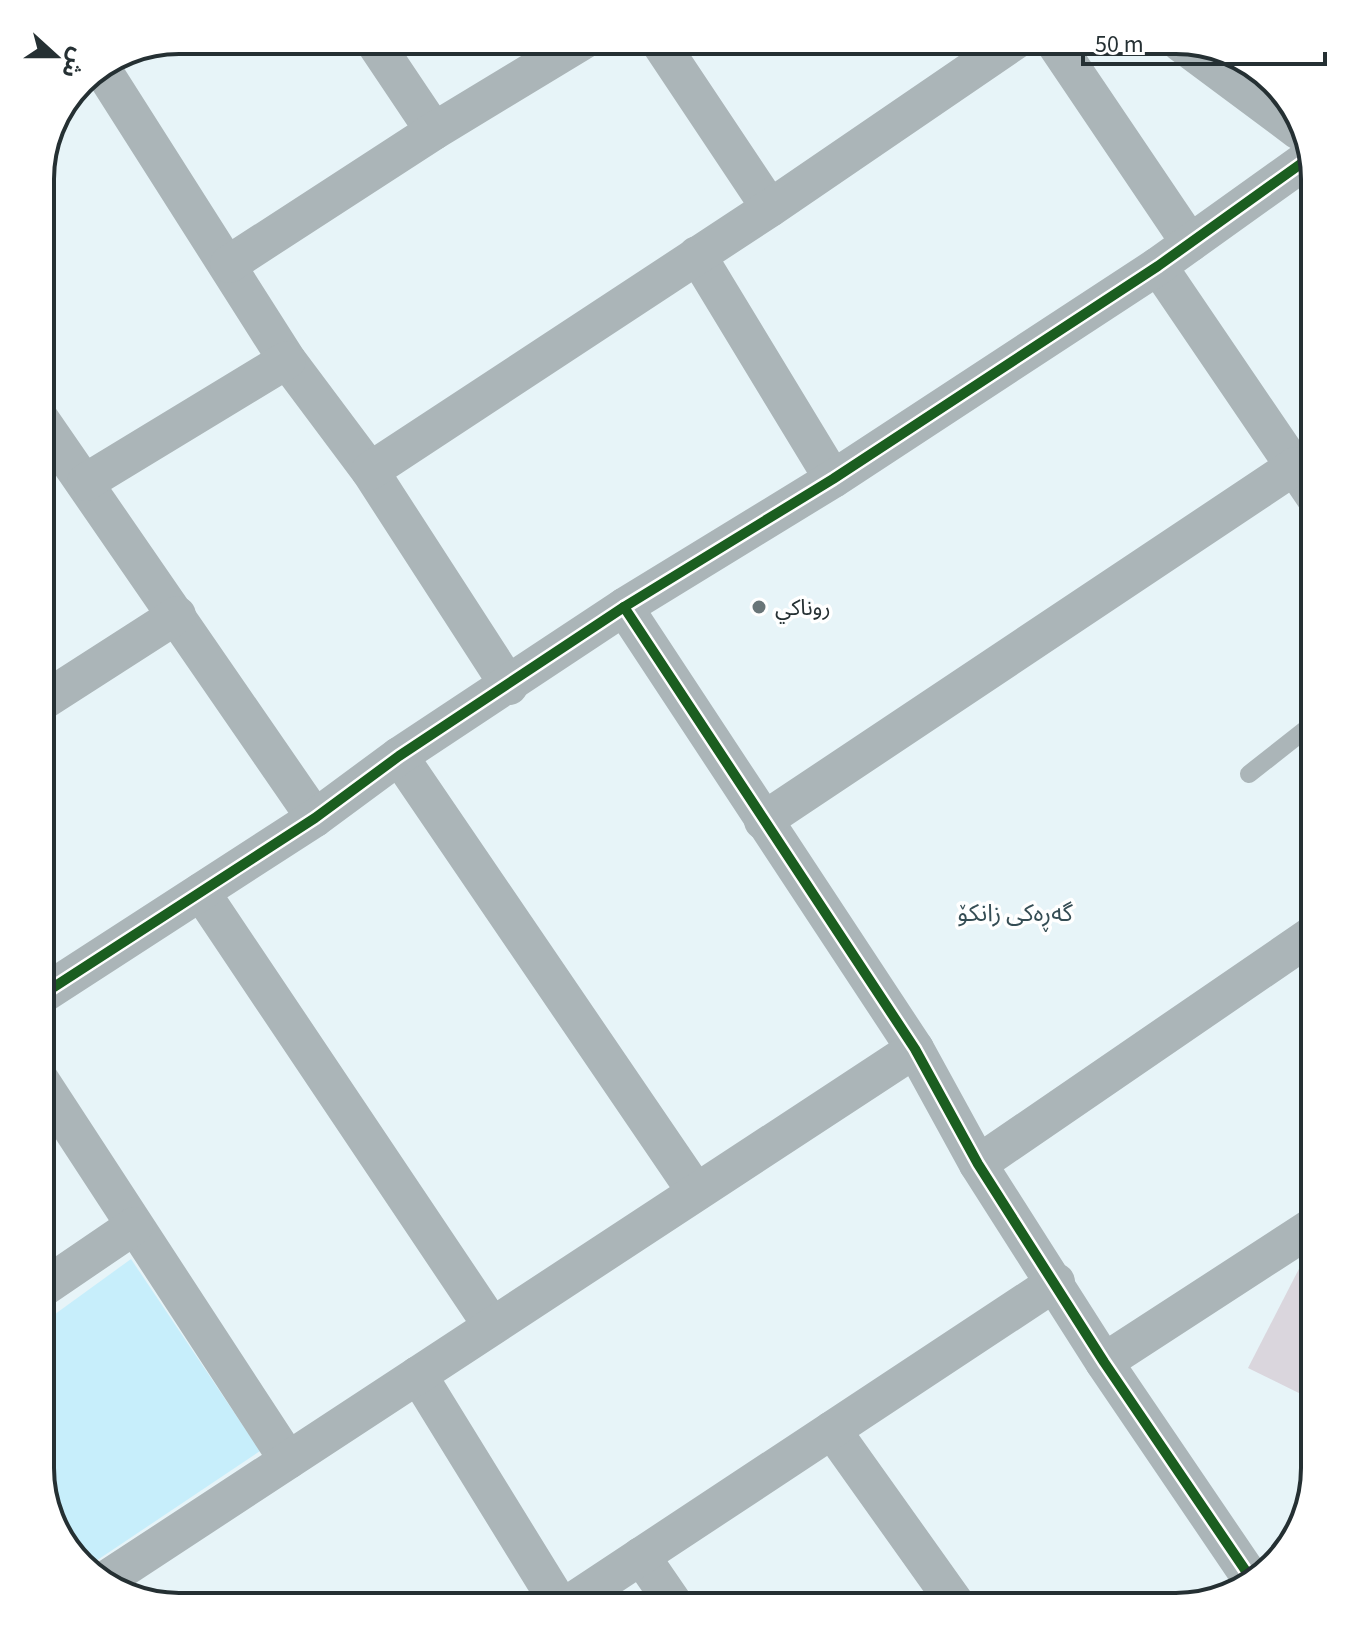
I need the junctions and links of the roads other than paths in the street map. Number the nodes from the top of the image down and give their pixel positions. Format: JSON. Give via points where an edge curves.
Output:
{"nodes":[{"id":1,"x":382,"y":54,"type":"edge"},
{"id":2,"x":561,"y":54,"type":"edge"},
{"id":3,"x":667,"y":54,"type":"edge"},
{"id":4,"x":996,"y":54,"type":"edge"},
{"id":5,"x":1062,"y":54,"type":"edge"},
{"id":6,"x":1205,"y":57,"type":"edge"},
{"id":7,"x":107,"y":77,"type":"edge"},
{"id":8,"x":1284,"y":116,"type":"edge"},
{"id":9,"x":434,"y":131,"type":"junction"},
{"id":10,"x":1300,"y":164,"type":"edge"},
{"id":11,"x":770,"y":208,"type":"junction"},
{"id":12,"x":1190,"y":243,"type":"junction"},
{"id":13,"x":697,"y":255,"type":"junction"},
{"id":14,"x":229,"y":264,"type":"junction"},
{"id":15,"x":1158,"y":266,"type":"junction"},
{"id":16,"x":287,"y":360,"type":"junction"},
{"id":17,"x":54,"y":438,"type":"edge"},
{"id":18,"x":370,"y":471,"type":"junction"},
{"id":19,"x":1301,"y":476,"type":"edge"},
{"id":20,"x":833,"y":479,"type":"junction"},
{"id":21,"x":86,"y":482,"type":"junction"},
{"id":22,"x":1301,"y":485,"type":"edge"},
{"id":23,"x":624,"y":607,"type":"junction"},
{"id":24,"x":177,"y":615,"type":"junction"},
{"id":25,"x":509,"y":686,"type":"junction"},
{"id":26,"x":54,"y":694,"type":"edge"},
{"id":27,"x":1301,"y":733,"type":"edge"},
{"id":28,"x":399,"y":756,"type":"junction"},
{"id":29,"x":1249,"y":774,"type":"dead end"},
{"id":30,"x":315,"y":818,"type":"junction"},
{"id":31,"x":763,"y":821,"type":"junction"},
{"id":32,"x":201,"y":892,"type":"junction"},
{"id":33,"x":1301,"y":943,"type":"edge"},
{"id":34,"x":54,"y":987,"type":"edge"},
{"id":35,"x":915,"y":1049,"type":"junction"},
{"id":36,"x":54,"y":1102,"type":"edge"},
{"id":37,"x":978,"y":1164,"type":"junction"},
{"id":38,"x":696,"y":1192,"type":"junction"},
{"id":39,"x":134,"y":1226,"type":"junction"},
{"id":40,"x":1301,"y":1234,"type":"edge"},
{"id":41,"x":54,"y":1280,"type":"edge"},
{"id":42,"x":1056,"y":1282,"type":"junction"},
{"id":43,"x":492,"y":1326,"type":"junction"},
{"id":44,"x":1104,"y":1362,"type":"junction"},
{"id":45,"x":418,"y":1375,"type":"junction"},
{"id":46,"x":832,"y":1430,"type":"junction"},
{"id":47,"x":288,"y":1460,"type":"junction"},
{"id":48,"x":641,"y":1556,"type":"junction"},
{"id":49,"x":1246,"y":1572,"type":"edge"},
{"id":50,"x":114,"y":1575,"type":"edge"},
{"id":51,"x":554,"y":1593,"type":"edge"},
{"id":52,"x":584,"y":1593,"type":"edge"},
{"id":53,"x":666,"y":1593,"type":"edge"},
{"id":54,"x":948,"y":1593,"type":"edge"}],
"edges":[{"from":1,"to":9,"type":"street"},
{"from":2,"to":9,"type":"street"},
{"from":3,"to":11,"type":"street"},
{"from":4,"to":11,"type":"street"},
{"from":5,"to":12,"type":"street"},
{"from":6,"to":8,"type":"street"},
{"from":7,"to":14,"type":"street"},
{"from":9,"to":14,"type":"street"},
{"from":10,"to":12,"type":"street"},
{"from":11,"to":13,"type":"street"},
{"from":12,"to":15,"type":"street"},
{"from":13,"to":18,"type":"street"},
{"from":13,"to":20,"type":"street"},
{"from":14,"to":16,"type":"street"},
{"from":15,"to":19,"type":"street"},
{"from":15,"to":20,"type":"street"},
{"from":16,"to":18,"type":"street"},
{"from":16,"to":21,"type":"street"},
{"from":17,"to":21,"type":"street"},
{"from":18,"to":25,"type":"street"},
{"from":20,"to":23,"type":"street"},
{"from":21,"to":24,"type":"street"},
{"from":22,"to":31,"type":"street"},
{"from":23,"to":25,"type":"street"},
{"from":23,"to":31,"type":"street"},
{"from":24,"to":26,"type":"street"},
{"from":24,"to":30,"type":"street"},
{"from":25,"to":28,"type":"street"},
{"from":27,"to":29,"type":"lane"},
{"from":28,"to":30,"type":"street"},
{"from":28,"to":38,"type":"street"},
{"from":30,"to":32,"type":"street"},
{"from":31,"to":35,"type":"street"},
{"from":32,"to":34,"type":"street"},
{"from":32,"to":43,"type":"street"},
{"from":33,"to":37,"type":"street"},
{"from":35,"to":37,"type":"street"},
{"from":35,"to":38,"type":"street"},
{"from":36,"to":39,"type":"street"},
{"from":37,"to":42,"type":"street"},
{"from":38,"to":43,"type":"street"},
{"from":39,"to":41,"type":"street"},
{"from":39,"to":47,"type":"street"},
{"from":40,"to":44,"type":"street"},
{"from":42,"to":44,"type":"street"},
{"from":42,"to":46,"type":"street"},
{"from":43,"to":45,"type":"street"},
{"from":44,"to":49,"type":"street"},
{"from":45,"to":47,"type":"street"},
{"from":45,"to":51,"type":"street"},
{"from":46,"to":48,"type":"street"},
{"from":46,"to":54,"type":"street"},
{"from":47,"to":50,"type":"street"},
{"from":48,"to":52,"type":"street"},
{"from":48,"to":53,"type":"street"}]}
